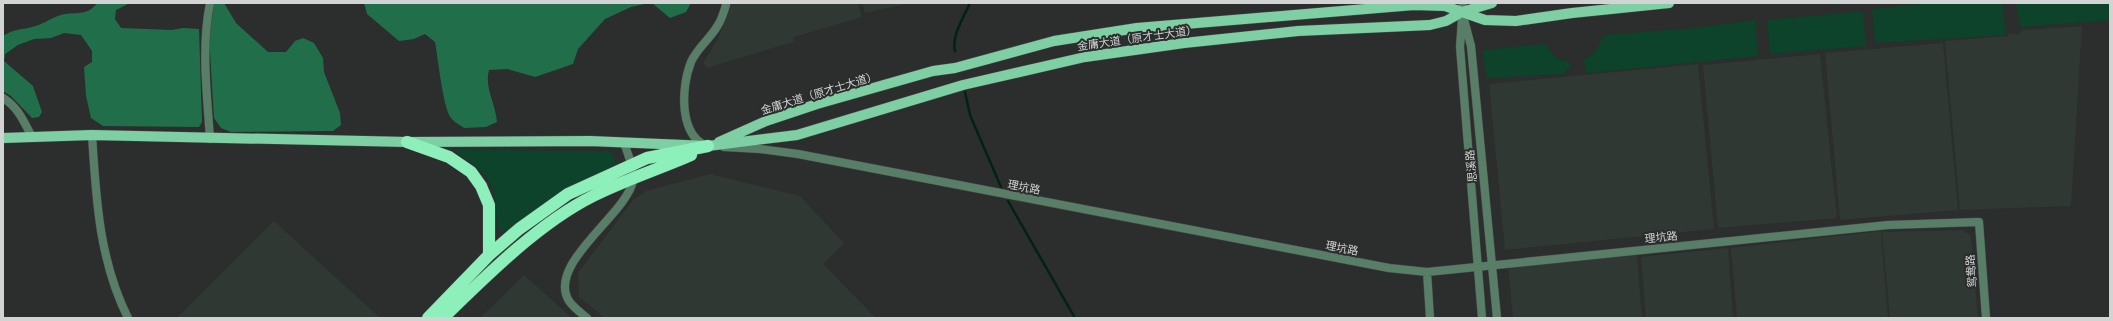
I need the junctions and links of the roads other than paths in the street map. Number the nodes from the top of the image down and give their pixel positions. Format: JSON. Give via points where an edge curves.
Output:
{"nodes":[{"id":1,"x":210,"y":3,"type":"edge"},
{"id":2,"x":1492,"y":3,"type":"edge"},
{"id":3,"x":1669,"y":3,"type":"edge"},
{"id":4,"x":726,"y":5,"type":"dead end"},
{"id":5,"x":1462,"y":6,"type":"edge"},
{"id":6,"x":955,"y":68,"type":"junction"},
{"id":7,"x":959,"y":86,"type":"junction"},
{"id":8,"x":3,"y":98,"type":"edge"},
{"id":9,"x":92,"y":135,"type":"junction"},
{"id":10,"x":32,"y":137,"type":"junction"},
{"id":11,"x":3,"y":138,"type":"edge"},
{"id":12,"x":210,"y":139,"type":"junction"},
{"id":13,"x":407,"y":142,"type":"junction"},
{"id":14,"x":624,"y":142,"type":"junction"},
{"id":15,"x":708,"y":146,"type":"junction"},
{"id":16,"x":631,"y":165,"type":"junction"},
{"id":17,"x":633,"y":180,"type":"junction"},
{"id":18,"x":1979,"y":222,"type":"joint"},
{"id":19,"x":488,"y":255,"type":"junction"},
{"id":20,"x":1491,"y":264,"type":"junction"},
{"id":21,"x":1478,"y":267,"type":"junction"},
{"id":22,"x":1427,"y":272,"type":"junction"},
{"id":23,"x":128,"y":318,"type":"edge"},
{"id":24,"x":428,"y":318,"type":"edge"},
{"id":25,"x":443,"y":318,"type":"edge"},
{"id":26,"x":587,"y":318,"type":"edge"},
{"id":27,"x":1430,"y":318,"type":"edge"},
{"id":28,"x":1482,"y":318,"type":"edge"},
{"id":29,"x":1497,"y":318,"type":"edge"},
{"id":30,"x":1986,"y":318,"type":"edge"}],
"edges":[{"from":1,"to":12,"type":"street","via":[[205,29],[205,81]]},
{"from":2,"to":5,"type":"main road","name":"金庸大道（原才士大道）"},
{"from":3,"to":5,"type":"main road","name":"金庸大道（原才士大道）","via":[[1516,21],[1485,20]]},
{"from":4,"to":15,"type":"street","via":[[718,26],[691,61],[684,92],[687,125],[692,133]]},
{"from":5,"to":6,"type":"main road","name":"金庸大道（原才士大道）","via":[[1414,5],[1137,28],[1054,41]]},
{"from":5,"to":7,"type":"main road","name":"金庸大道（原才士大道）","via":[[1446,21],[1430,25],[1298,31],[1085,56]]},
{"from":5,"to":20,"type":"street","name":"思溪路","via":[[1471,46]]},
{"from":5,"to":21,"type":"street","name":"思溪路","via":[[1460,47]]},
{"from":6,"to":7,"type":"main road"},
{"from":6,"to":15,"type":"main road","name":"金庸大道（原才士大道）","via":[[817,104],[766,121]]},
{"from":7,"to":15,"type":"main road","name":"金庸大道（原才士大道）","via":[[797,136]]},
{"from":8,"to":10,"type":"street","via":[[12,104]]},
{"from":9,"to":10,"type":"main road"},
{"from":9,"to":12,"type":"main road"},
{"from":9,"to":23,"type":"street","via":[[96,202],[104,251],[111,279]]},
{"from":10,"to":11,"type":"main road"},
{"from":12,"to":13,"type":"main road"},
{"from":13,"to":14,"type":"main road"},
{"from":13,"to":19,"type":"highway","via":[[449,157],[471,172],[481,186],[489,205]]},
{"from":14,"to":15,"type":"main road"},
{"from":14,"to":16,"type":"street"},
{"from":15,"to":16,"type":"highway","via":[[647,158]]},
{"from":15,"to":17,"type":"highway"},
{"from":15,"to":22,"type":"street","name":"理坑路","via":[[798,154],[1388,268]]},
{"from":16,"to":17,"type":"street"},
{"from":16,"to":19,"type":"highway","via":[[568,194]]},
{"from":17,"to":25,"type":"highway","via":[[593,196],[555,220],[500,263]]},
{"from":17,"to":26,"type":"street","via":[[628,193],[569,269],[566,292],[569,301]]},
{"from":18,"to":20,"type":"street","name":"理坑路","via":[[1888,225]]},
{"from":18,"to":30,"type":"street","name":"鸳鸯路"},
{"from":19,"to":24,"type":"highway"},
{"from":20,"to":21,"type":"street","name":"理坑路"},
{"from":20,"to":29,"type":"street","name":"思溪路"},
{"from":21,"to":22,"type":"street","name":"理坑路"},
{"from":21,"to":28,"type":"street","name":"思溪路"},
{"from":22,"to":27,"type":"street"}]}
